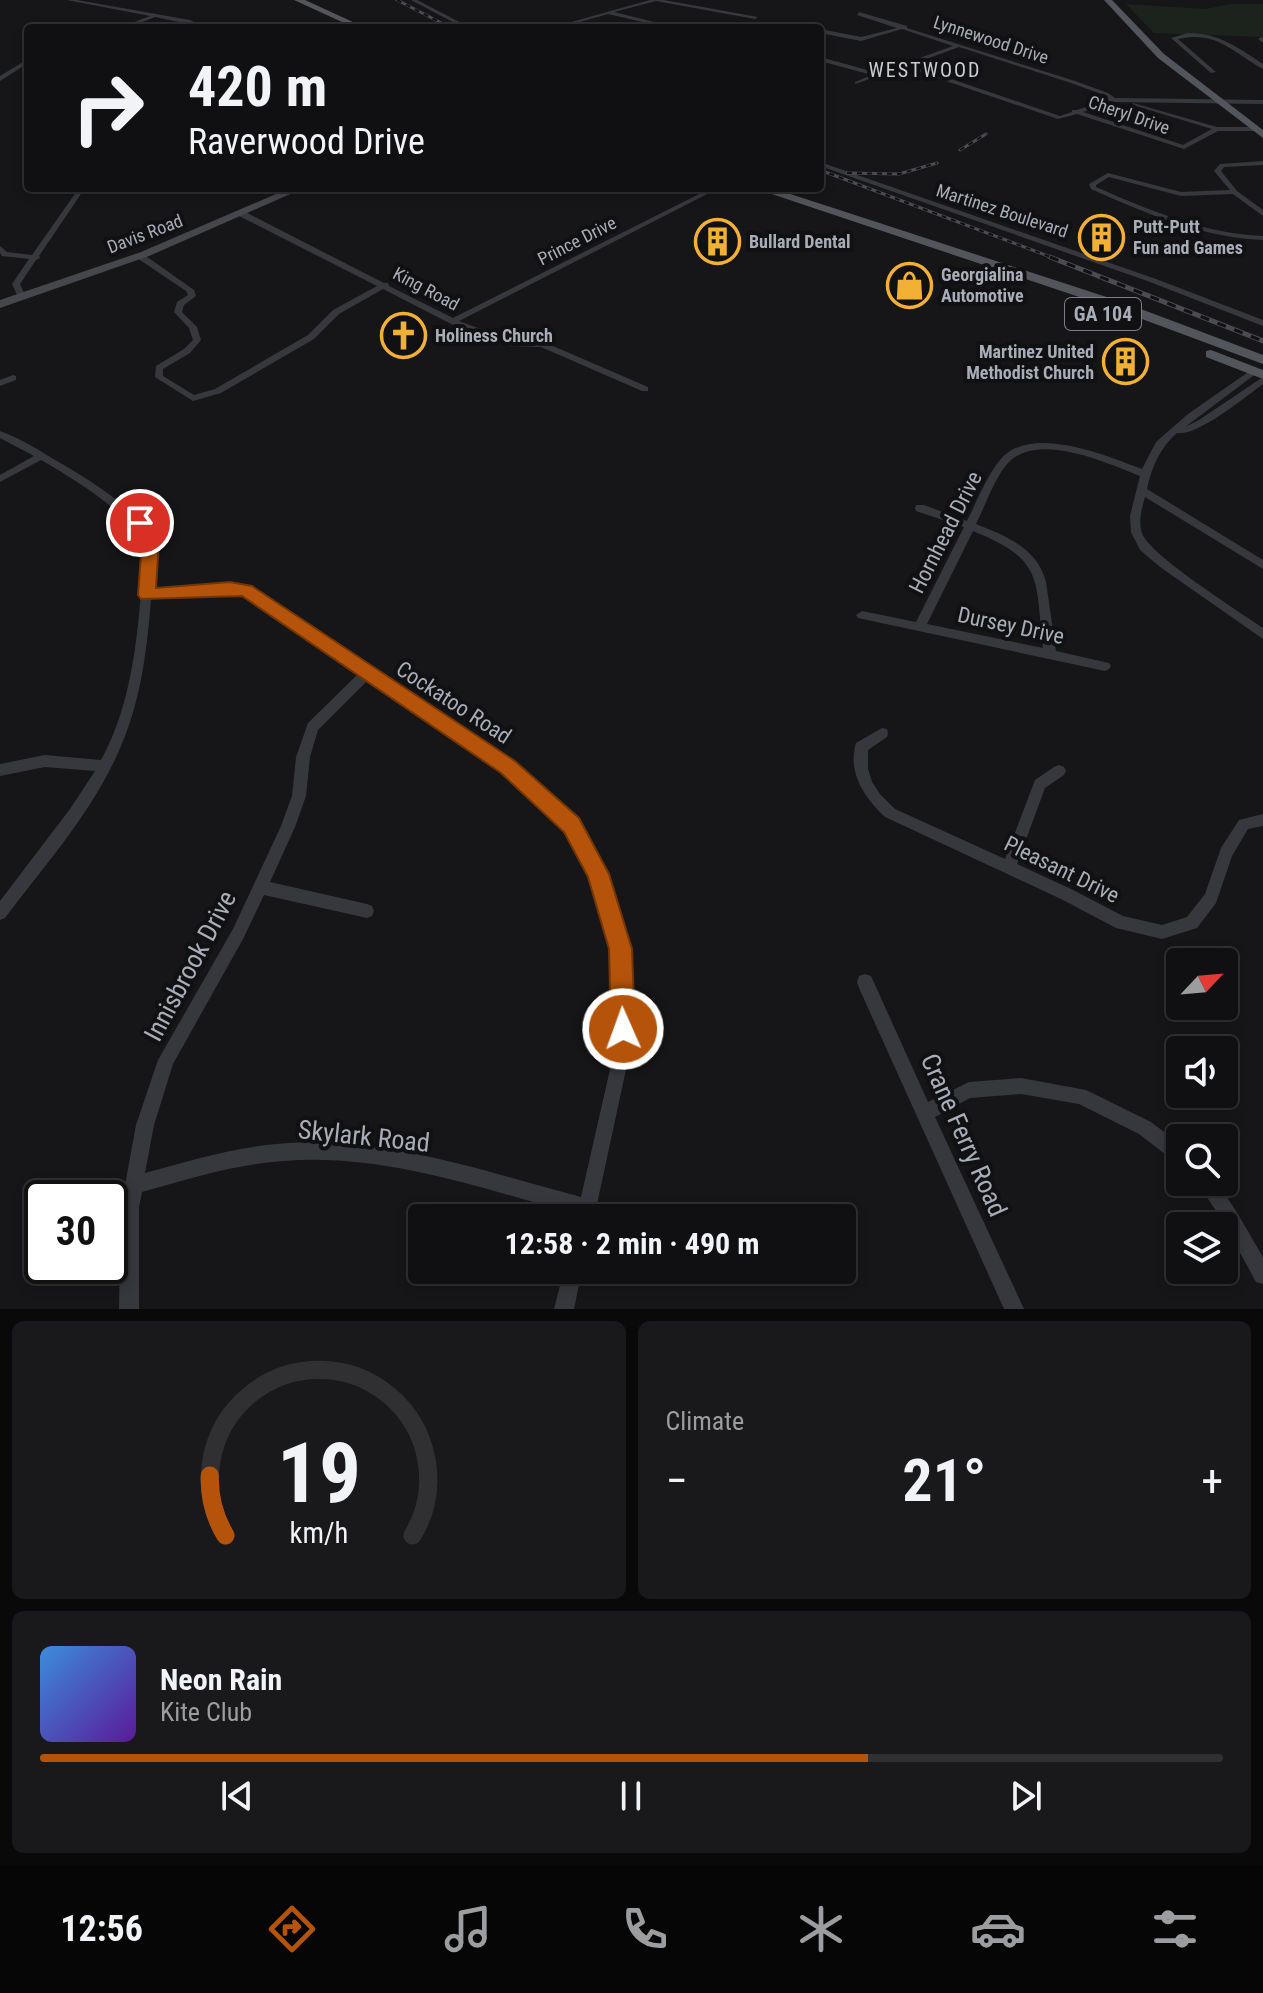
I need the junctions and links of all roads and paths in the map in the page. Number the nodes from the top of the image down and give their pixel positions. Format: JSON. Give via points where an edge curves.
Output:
{"nodes":[{"id":1,"x":69,"y":0,"type":"edge"},
{"id":2,"x":298,"y":0,"type":"edge"},
{"id":3,"x":413,"y":0,"type":"edge"},
{"id":4,"x":777,"y":0,"type":"edge"},
{"id":5,"x":1108,"y":0,"type":"edge"},
{"id":6,"x":1118,"y":0,"type":"edge"},
{"id":7,"x":791,"y":3,"type":"dead end"},
{"id":8,"x":608,"y":12,"type":"junction"},
{"id":9,"x":859,"y":14,"type":"dead end"},
{"id":10,"x":156,"y":16,"type":"junction"},
{"id":11,"x":755,"y":17,"type":"dead end"},
{"id":12,"x":133,"y":24,"type":"edge"},
{"id":13,"x":195,"y":24,"type":"edge"},
{"id":14,"x":353,"y":24,"type":"edge"},
{"id":15,"x":460,"y":24,"type":"edge"},
{"id":16,"x":566,"y":24,"type":"edge"},
{"id":17,"x":658,"y":24,"type":"edge"},
{"id":18,"x":905,"y":27,"type":"junction"},
{"id":19,"x":824,"y":32,"type":"edge"},
{"id":20,"x":960,"y":45,"type":"junction"},
{"id":21,"x":1247,"y":56,"type":"junction"},
{"id":22,"x":1263,"y":56,"type":"edge"},
{"id":23,"x":824,"y":60,"type":"edge"},
{"id":24,"x":24,"y":64,"type":"edge"},
{"id":25,"x":907,"y":66,"type":"junction"},
{"id":26,"x":1263,"y":67,"type":"edge"},
{"id":27,"x":1213,"y":72,"type":"dead end"},
{"id":28,"x":877,"y":75,"type":"junction"},
{"id":29,"x":0,"y":79,"type":"edge"},
{"id":30,"x":857,"y":83,"type":"dead end"},
{"id":31,"x":1116,"y":100,"type":"junction"},
{"id":32,"x":1228,"y":102,"type":"junction"},
{"id":33,"x":1263,"y":102,"type":"edge"},
{"id":34,"x":1074,"y":111,"type":"junction"},
{"id":35,"x":1217,"y":129,"type":"junction"},
{"id":36,"x":1261,"y":130,"type":"edge"},
{"id":37,"x":1263,"y":163,"type":"edge"},
{"id":38,"x":824,"y":165,"type":"edge"},
{"id":39,"x":79,"y":192,"type":"edge"},
{"id":40,"x":290,"y":192,"type":"edge"},
{"id":41,"x":708,"y":192,"type":"edge"},
{"id":42,"x":772,"y":192,"type":"edge"},
{"id":43,"x":1235,"y":192,"type":"junction"},
{"id":44,"x":242,"y":214,"type":"junction"},
{"id":45,"x":1263,"y":214,"type":"edge"},
{"id":46,"x":1263,"y":238,"type":"edge"},
{"id":47,"x":0,"y":248,"type":"edge"},
{"id":48,"x":140,"y":256,"type":"junction"},
{"id":49,"x":36,"y":258,"type":"junction"},
{"id":50,"x":385,"y":285,"type":"junction"},
{"id":51,"x":22,"y":297,"type":"junction"},
{"id":52,"x":0,"y":304,"type":"edge"},
{"id":53,"x":453,"y":321,"type":"junction"},
{"id":54,"x":1263,"y":323,"type":"edge"},
{"id":55,"x":1261,"y":372,"type":"edge"},
{"id":56,"x":13,"y":378,"type":"dead end"},
{"id":57,"x":0,"y":383,"type":"edge"},
{"id":58,"x":645,"y":389,"type":"dead end"},
{"id":59,"x":0,"y":434,"type":"edge"},
{"id":60,"x":41,"y":456,"type":"junction"},
{"id":61,"x":1145,"y":474,"type":"junction"},
{"id":62,"x":0,"y":479,"type":"edge"},
{"id":63,"x":1143,"y":491,"type":"junction"},
{"id":64,"x":920,"y":508,"type":"dead end"},
{"id":65,"x":968,"y":527,"type":"junction"},
{"id":66,"x":1263,"y":565,"type":"edge"},
{"id":67,"x":147,"y":595,"type":"junction"},
{"id":68,"x":862,"y":615,"type":"dead end"},
{"id":69,"x":920,"y":626,"type":"junction"},
{"id":70,"x":1263,"y":634,"type":"edge"},
{"id":71,"x":1050,"y":653,"type":"junction"},
{"id":72,"x":1105,"y":666,"type":"dead end"},
{"id":73,"x":367,"y":673,"type":"junction"},
{"id":74,"x":882,"y":733,"type":"dead end"},
{"id":75,"x":105,"y":766,"type":"junction"},
{"id":76,"x":0,"y":770,"type":"edge"},
{"id":77,"x":1059,"y":771,"type":"dead end"},
{"id":78,"x":1263,"y":820,"type":"edge"},
{"id":79,"x":1009,"y":867,"type":"junction"},
{"id":80,"x":260,"y":887,"type":"junction"},
{"id":81,"x":367,"y":911,"type":"dead end"},
{"id":82,"x":0,"y":913,"type":"edge"},
{"id":83,"x":865,"y":982,"type":"dead end"},
{"id":84,"x":925,"y":1113,"type":"junction"},
{"id":85,"x":1166,"y":1144,"type":"edge"},
{"id":86,"x":134,"y":1185,"type":"junction"},
{"id":87,"x":1215,"y":1196,"type":"edge"},
{"id":88,"x":554,"y":1204,"type":"edge"},
{"id":89,"x":588,"y":1204,"type":"edge"},
{"id":90,"x":1263,"y":1275,"type":"edge"},
{"id":91,"x":570,"y":1284,"type":"edge"},
{"id":92,"x":129,"y":1309,"type":"edge"},
{"id":93,"x":564,"y":1309,"type":"edge"},
{"id":94,"x":1014,"y":1309,"type":"edge"}],
"edges":[{"from":1,"to":10,"type":"street"},
{"from":2,"to":14,"type":"main road"},
{"from":3,"to":15,"type":"street"},
{"from":4,"to":7,"type":"street"},
{"from":5,"to":32,"type":"main road","via":[[1161,56]]},
{"from":6,"to":32,"type":"main road"},
{"from":8,"to":11,"type":"street","via":[[656,0]]},
{"from":8,"to":16,"type":"street"},
{"from":8,"to":17,"type":"street"},
{"from":9,"to":18,"type":"street","name":"Lynnewood Drive"},
{"from":10,"to":12,"type":"street"},
{"from":10,"to":13,"type":"street"},
{"from":18,"to":19,"type":"street","via":[[861,39]]},
{"from":18,"to":20,"type":"street","name":"Lynnewood Drive"},
{"from":20,"to":25,"type":"street"},
{"from":20,"to":31,"type":"street","name":"Lynnewood Drive"},
{"from":21,"to":22,"type":"street"},
{"from":21,"to":26,"type":"street"},
{"from":21,"to":27,"type":"street","via":[[1219,38],[1174,38]]},
{"from":23,"to":28,"type":"street"},
{"from":24,"to":29,"type":"street"},
{"from":25,"to":28,"type":"street"},
{"from":25,"to":34,"type":"street","via":[[1060,118]]},
{"from":28,"to":30,"type":"street"},
{"from":31,"to":32,"type":"street"},
{"from":31,"to":34,"type":"street"},
{"from":31,"to":35,"type":"street","name":"Lynnewood Drive"},
{"from":32,"to":33,"type":"street"},
{"from":32,"to":36,"type":"main road"},
{"from":34,"to":35,"type":"street","name":"Cheryl Drive","via":[[1184,147]]},
{"from":35,"to":36,"type":"street","name":"Lynnewood Drive"},
{"from":37,"to":43,"type":"street","via":[[1222,165],[1217,171]]},
{"from":38,"to":54,"type":"street","name":"Martinez Boulevard","via":[[1078,252]]},
{"from":39,"to":49,"type":"street"},
{"from":40,"to":44,"type":"main road","name":"Davis Road"},
{"from":41,"to":53,"type":"street","name":"Prince Drive"},
{"from":42,"to":55,"type":"main road","number":"GA 104","via":[[944,251],[962,264]]},
{"from":43,"to":45,"type":"street"},
{"from":43,"to":46,"type":"street","via":[[1181,194],[1108,175],[1092,184],[1169,216],[1239,237]]},
{"from":44,"to":48,"type":"main road","name":"Davis Road"},
{"from":44,"to":50,"type":"street","name":"King Road"},
{"from":47,"to":49,"type":"street","via":[[5,254]]},
{"from":48,"to":50,"type":"street","via":[[190,290],[192,296],[178,312],[197,340],[159,368],[159,377],[193,398],[218,391],[311,337],[336,312]]},
{"from":48,"to":51,"type":"main road","name":"Davis Road"},
{"from":49,"to":51,"type":"street","via":[[16,284]]},
{"from":50,"to":53,"type":"street","name":"King Road"},
{"from":51,"to":52,"type":"main road","name":"Davis Road"},
{"from":53,"to":58,"type":"street","name":"King Road","via":[[510,343],[543,345]]},
{"from":55,"to":61,"type":"street","via":[[1202,422],[1159,444]]},
{"from":56,"to":57,"type":"street"},
{"from":59,"to":60,"type":"street"},
{"from":60,"to":62,"type":"street"},
{"from":60,"to":67,"type":"street","via":[[140,523],[150,541]]},
{"from":61,"to":63,"type":"street"},
{"from":61,"to":65,"type":"street","name":"Hornhead Drive","via":[[1060,447],[1032,448],[1008,456]]},
{"from":63,"to":66,"type":"street"},
{"from":63,"to":70,"type":"street","via":[[1135,516],[1144,547]]},
{"from":64,"to":65,"type":"street"},
{"from":65,"to":69,"type":"street","name":"Hornhead Drive"},
{"from":65,"to":71,"type":"street","via":[[1009,542],[1038,570]]},
{"from":67,"to":73,"type":"street","name":"Cockatoo Road","via":[[246,591]]},
{"from":67,"to":75,"type":"street","via":[[136,677]]},
{"from":68,"to":69,"type":"street","name":"Dursey Drive"},
{"from":69,"to":71,"type":"street","name":"Dursey Drive"},
{"from":71,"to":72,"type":"street","name":"Dursey Drive"},
{"from":73,"to":80,"type":"street","name":"Innisbrook Drive","via":[[313,727],[299,796]]},
{"from":73,"to":89,"type":"street","name":"Cockatoo Road","via":[[508,767],[571,825],[598,874],[621,949],[623,1029]]},
{"from":74,"to":79,"type":"street","name":"Pleasant Drive","via":[[861,747],[860,773],[868,793],[890,813]]},
{"from":75,"to":76,"type":"street","via":[[45,761]]},
{"from":75,"to":82,"type":"street"},
{"from":77,"to":79,"type":"street","via":[[1040,784]]},
{"from":78,"to":79,"type":"street","name":"Pleasant Drive","via":[[1244,824],[1226,853],[1211,898],[1192,923],[1162,932],[1121,923]]},
{"from":80,"to":81,"type":"street"},
{"from":80,"to":86,"type":"street","name":"Innisbrook Drive","via":[[166,1060],[145,1125]]},
{"from":83,"to":84,"type":"street","name":"Crane Ferry Road"},
{"from":84,"to":85,"type":"street","via":[[969,1090],[1021,1086],[1080,1096]]},
{"from":84,"to":94,"type":"street","name":"Crane Ferry Road"},
{"from":86,"to":88,"type":"street","name":"Skylark Road","via":[[225,1161],[307,1151],[403,1161]]},
{"from":86,"to":92,"type":"street","name":"Innisbrook Drive"},
{"from":87,"to":90,"type":"street"},
{"from":91,"to":93,"type":"street"}]}
